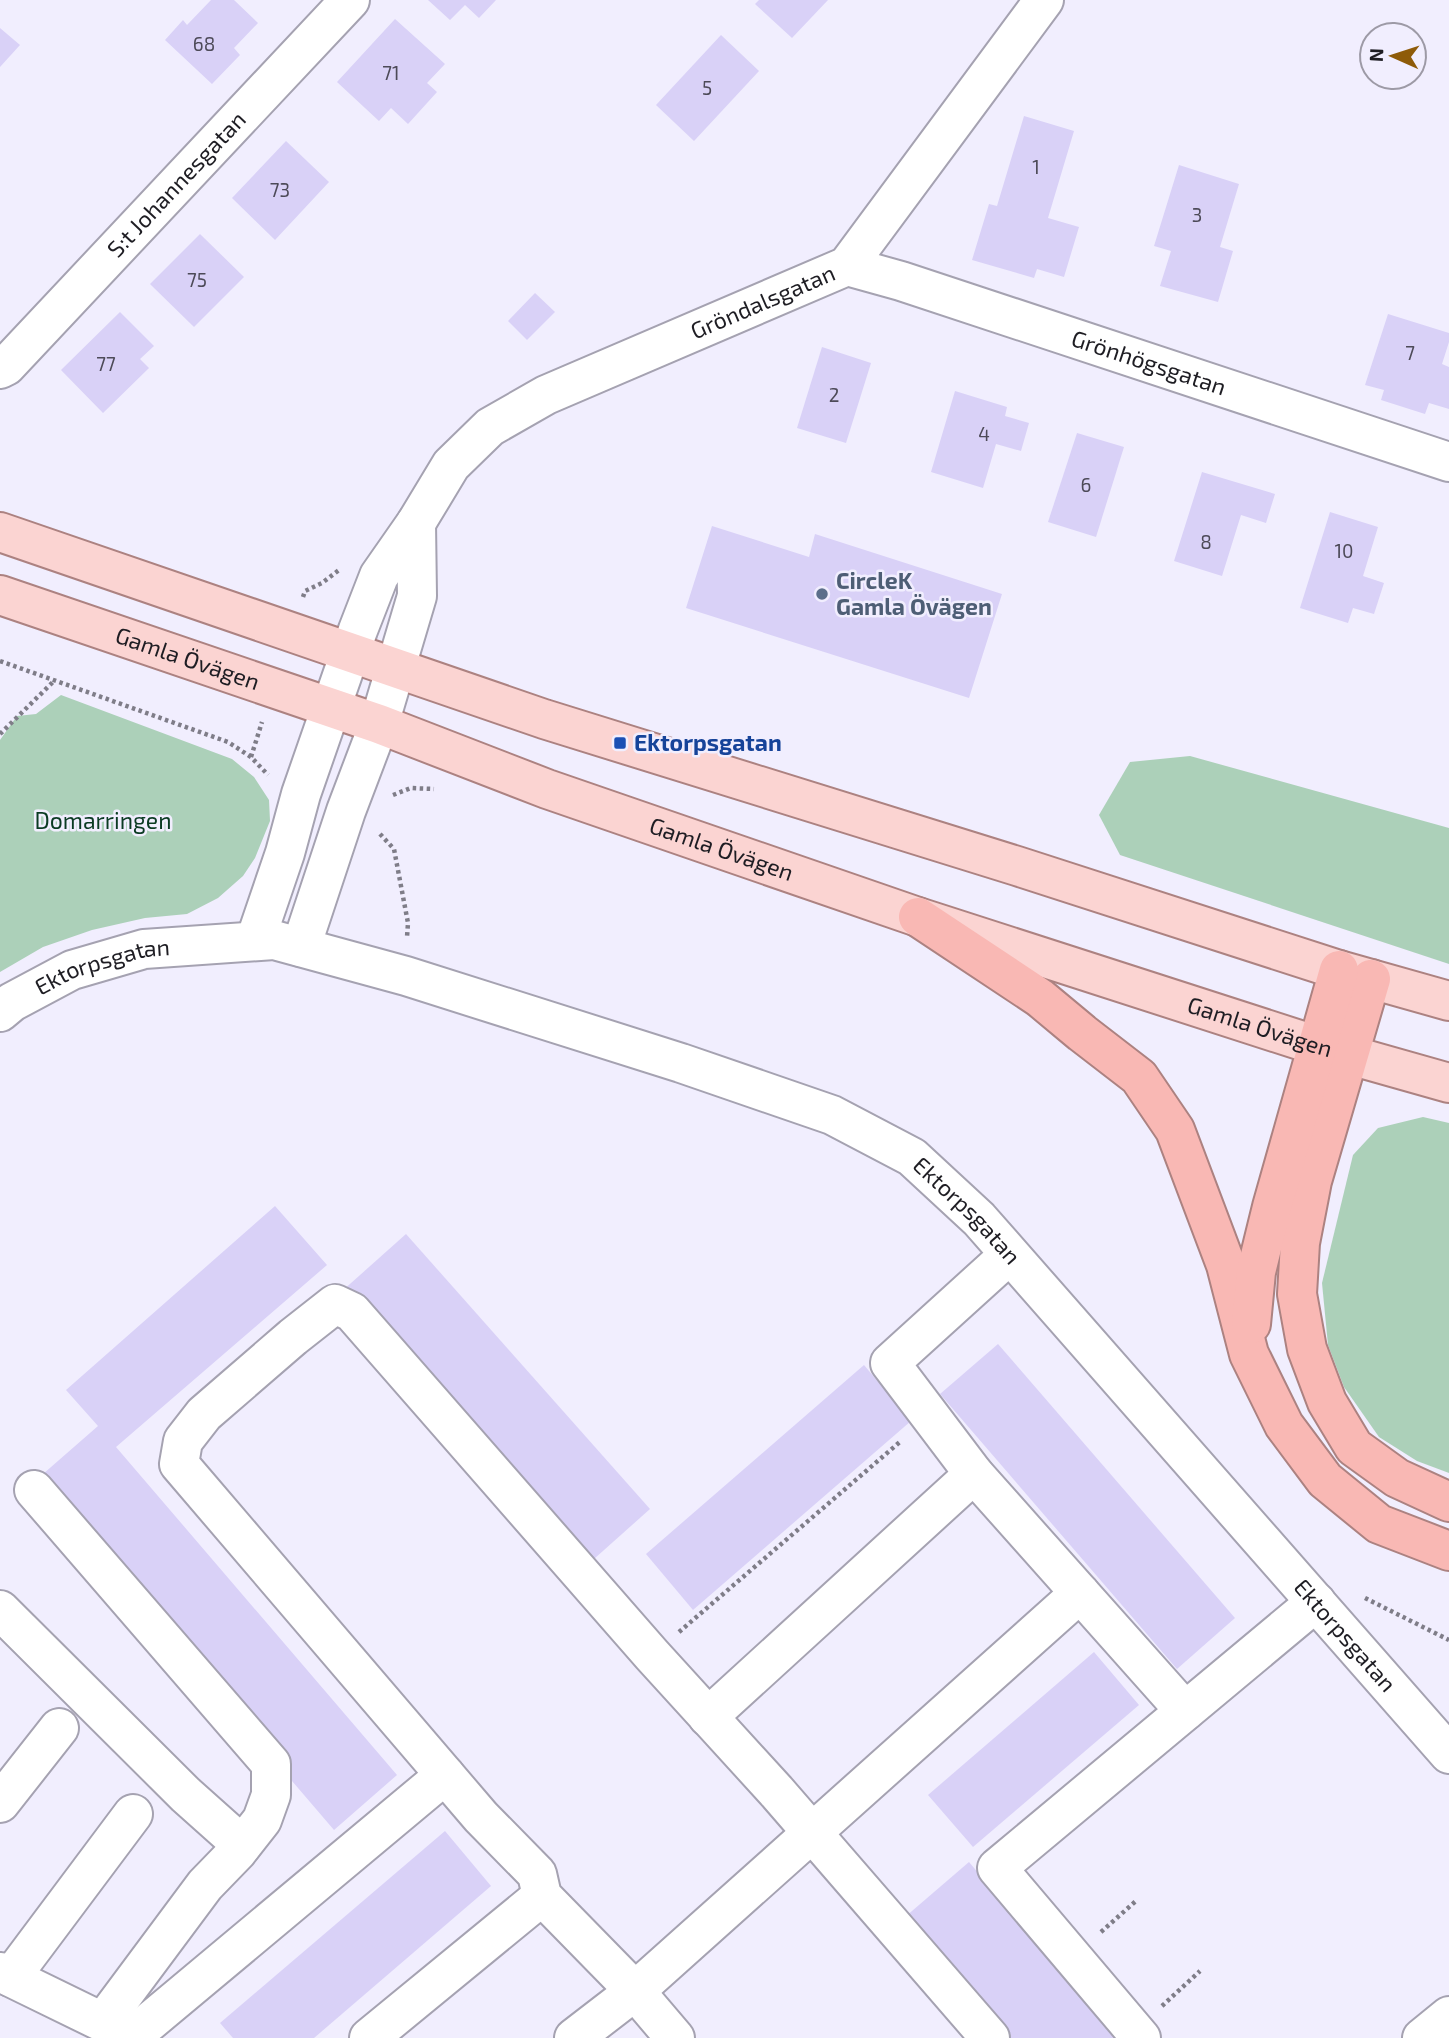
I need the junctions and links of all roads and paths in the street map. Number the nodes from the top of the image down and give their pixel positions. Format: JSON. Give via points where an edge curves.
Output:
{"nodes":[{"id":1,"x":351,"y":0,"type":"edge"},
{"id":2,"x":1044,"y":0,"type":"edge"},
{"id":3,"x":847,"y":266,"type":"junction"},
{"id":4,"x":0,"y":369,"type":"edge"},
{"id":5,"x":1449,"y":462,"type":"edge"},
{"id":6,"x":416,"y":523,"type":"junction"},
{"id":7,"x":0,"y":532,"type":"edge"},
{"id":8,"x":337,"y":572,"type":"dead end"},
{"id":9,"x":305,"y":591,"type":"dead end"},
{"id":10,"x":0,"y":595,"type":"edge"},
{"id":11,"x":350,"y":651,"type":"junction"},
{"id":12,"x":0,"y":661,"type":"edge"},
{"id":13,"x":397,"y":668,"type":"junction"},
{"id":14,"x":55,"y":680,"type":"junction"},
{"id":15,"x":331,"y":707,"type":"junction"},
{"id":16,"x":379,"y":724,"type":"junction"},
{"id":17,"x":0,"y":734,"type":"edge"},
{"id":18,"x":274,"y":780,"type":"dead end"},
{"id":19,"x":346,"y":811,"type":"junction"},
{"id":20,"x":918,"y":917,"type":"junction"},
{"id":21,"x":255,"y":941,"type":"junction"},
{"id":22,"x":301,"y":947,"type":"junction"},
{"id":23,"x":1355,"y":975,"type":"junction"},
{"id":24,"x":406,"y":976,"type":"junction"},
{"id":25,"x":1449,"y":1001,"type":"edge"},
{"id":26,"x":0,"y":1012,"type":"edge"},
{"id":27,"x":1333,"y":1051,"type":"junction"},
{"id":28,"x":1449,"y":1083,"type":"edge"},
{"id":29,"x":1009,"y":1255,"type":"junction"},
{"id":30,"x":1249,"y":1354,"type":"junction"},
{"id":31,"x":931,"y":1415,"type":"junction"},
{"id":32,"x":974,"y":1474,"type":"junction"},
{"id":33,"x":34,"y":1490,"type":"dead end"},
{"id":34,"x":1449,"y":1502,"type":"edge"},
{"id":35,"x":1449,"y":1551,"type":"edge"},
{"id":36,"x":1080,"y":1593,"type":"junction"},
{"id":37,"x":1316,"y":1602,"type":"junction"},
{"id":38,"x":7,"y":1630,"type":"edge"},
{"id":39,"x":1449,"y":1640,"type":"edge"},
{"id":40,"x":652,"y":1655,"type":"junction"},
{"id":41,"x":1185,"y":1711,"type":"junction"},
{"id":42,"x":708,"y":1717,"type":"junction"},
{"id":43,"x":59,"y":1728,"type":"dead end"},
{"id":44,"x":1449,"y":1754,"type":"edge"},
{"id":45,"x":445,"y":1775,"type":"junction"},
{"id":46,"x":0,"y":1803,"type":"edge"},
{"id":47,"x":133,"y":1814,"type":"dead end"},
{"id":48,"x":812,"y":1833,"type":"junction"},
{"id":49,"x":242,"y":1845,"type":"junction"},
{"id":50,"x":542,"y":1896,"type":"junction"},
{"id":51,"x":1137,"y":1900,"type":"dead end"},
{"id":52,"x":1073,"y":1957,"type":"junction"},
{"id":53,"x":1200,"y":1971,"type":"dead end"},
{"id":54,"x":5,"y":1974,"type":"edge"},
{"id":55,"x":635,"y":1991,"type":"junction"},
{"id":56,"x":1449,"y":2016,"type":"edge"},
{"id":57,"x":125,"y":2034,"type":"edge"},
{"id":58,"x":1138,"y":2034,"type":"edge"},
{"id":59,"x":369,"y":2038,"type":"edge"},
{"id":60,"x":574,"y":2038,"type":"edge"},
{"id":61,"x":675,"y":2038,"type":"edge"},
{"id":62,"x":990,"y":2038,"type":"edge"},
{"id":63,"x":1422,"y":2038,"type":"edge"}],
"edges":[{"from":1,"to":4,"type":"street","name":"S:t Johannesgatan"},
{"from":2,"to":3,"type":"street","name":"Gröndalsgatan"},
{"from":3,"to":5,"type":"street","name":"Grönhögsgatan"},
{"from":3,"to":6,"type":"street","name":"Gröndalsgatan","via":[[546,395],[490,427],[451,465]]},
{"from":6,"to":11,"type":"street","name":"Gröndalsgatan","via":[[379,576]]},
{"from":6,"to":13,"type":"street","via":[[417,596]]},
{"from":7,"to":11,"type":"main road"},
{"from":8,"to":9,"type":"path"},
{"from":10,"to":15,"type":"main road","name":"Gamla Övägen"},
{"from":11,"to":13,"type":"main road"},
{"from":11,"to":15,"type":"street","name":"Gröndalsgatan"},
{"from":12,"to":14,"type":"path"},
{"from":13,"to":16,"type":"street"},
{"from":13,"to":23,"type":"main road","via":[[544,719]]},
{"from":14,"to":17,"type":"path"},
{"from":14,"to":18,"type":"path","via":[[228,742]]},
{"from":15,"to":16,"type":"main road","name":"Gamla Övägen"},
{"from":15,"to":21,"type":"street"},
{"from":16,"to":19,"type":"street"},
{"from":16,"to":20,"type":"main road","name":"Gamla Övägen","via":[[547,789]]},
{"from":19,"to":22,"type":"street"},
{"from":19,"to":24,"type":"path","via":[[370,825],[394,849],[408,923]]},
{"from":20,"to":27,"type":"main road","name":"Gamla Övägen"},
{"from":20,"to":30,"type":"highway","via":[[1040,998],[1139,1077],[1175,1130],[1226,1265]]},
{"from":21,"to":22,"type":"street","name":"Ektorpsgatan"},
{"from":21,"to":26,"type":"street","name":"Ektorpsgatan","via":[[144,949],[72,970]]},
{"from":22,"to":24,"type":"street","name":"Ektorpsgatan"},
{"from":23,"to":25,"type":"main road"},
{"from":23,"to":27,"type":"highway"},
{"from":24,"to":29,"type":"street","name":"Ektorpsgatan","via":[[832,1115],[912,1157],[979,1219]]},
{"from":27,"to":28,"type":"main road","name":"Gamla Övägen"},
{"from":27,"to":30,"type":"highway","via":[[1272,1207],[1256,1272]]},
{"from":27,"to":34,"type":"highway","via":[[1300,1243],[1297,1294],[1307,1349],[1327,1402],[1353,1447],[1396,1478]]},
{"from":29,"to":31,"type":"street","via":[[890,1363]]},
{"from":29,"to":37,"type":"street","name":"Ektorpsgatan"},
{"from":30,"to":35,"type":"highway","via":[[1284,1425],[1325,1480],[1379,1524]]},
{"from":31,"to":32,"type":"street"},
{"from":31,"to":40,"type":"path"},
{"from":32,"to":36,"type":"street"},
{"from":32,"to":42,"type":"street"},
{"from":33,"to":49,"type":"street","via":[[271,1764],[271,1795],[262,1820]]},
{"from":36,"to":41,"type":"street"},
{"from":36,"to":48,"type":"street"},
{"from":37,"to":39,"type":"path","via":[[1350,1590]]},
{"from":37,"to":41,"type":"street"},
{"from":37,"to":44,"type":"street","name":"Ektorpsgatan"},
{"from":38,"to":49,"type":"street"},
{"from":40,"to":42,"type":"street"},
{"from":40,"to":45,"type":"street","via":[[352,1312],[335,1304],[204,1414],[183,1441],[180,1464]]},
{"from":41,"to":52,"type":"street","via":[[997,1868]]},
{"from":42,"to":48,"type":"street"},
{"from":43,"to":46,"type":"street"},
{"from":45,"to":50,"type":"street","via":[[537,1874]]},
{"from":45,"to":57,"type":"street"},
{"from":47,"to":54,"type":"street"},
{"from":48,"to":55,"type":"street"},
{"from":48,"to":62,"type":"street"},
{"from":49,"to":57,"type":"street","via":[[205,1885]]},
{"from":50,"to":55,"type":"street"},
{"from":50,"to":59,"type":"street"},
{"from":51,"to":52,"type":"path"},
{"from":52,"to":58,"type":"street"},
{"from":53,"to":58,"type":"path"},
{"from":54,"to":57,"type":"street"},
{"from":55,"to":60,"type":"street"},
{"from":55,"to":61,"type":"street"},
{"from":56,"to":63,"type":"street"}]}
